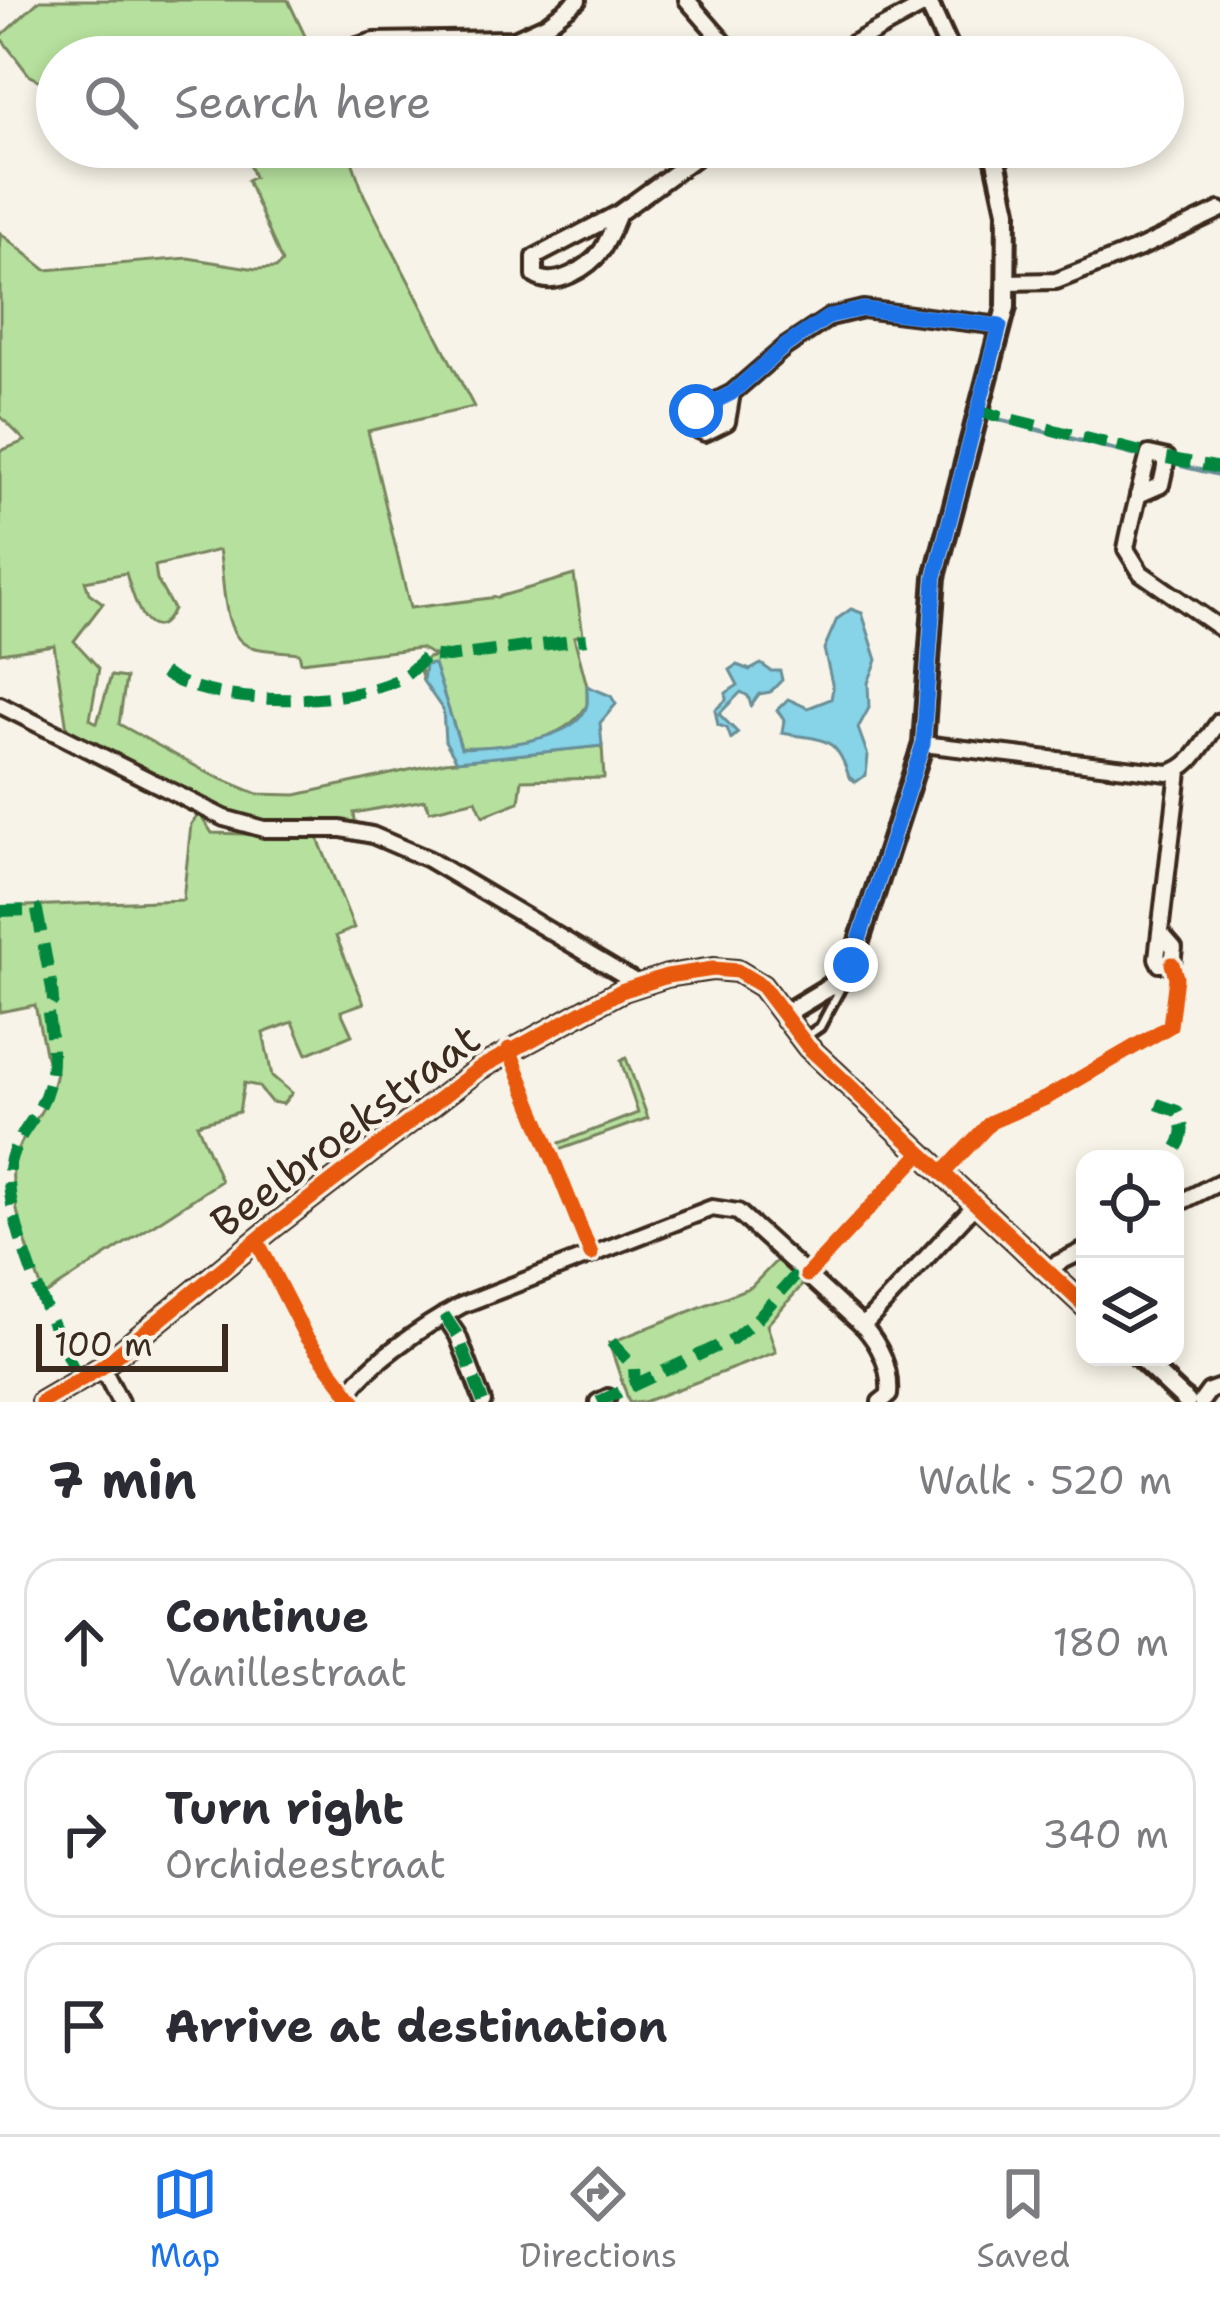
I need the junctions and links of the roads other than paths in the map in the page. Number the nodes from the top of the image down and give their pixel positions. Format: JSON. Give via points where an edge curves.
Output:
{"nodes":[{"id":1,"x":578,"y":0,"type":"edge"},
{"id":2,"x":687,"y":0,"type":"edge"},
{"id":3,"x":928,"y":1,"type":"edge"},
{"id":4,"x":521,"y":36,"type":"edge"},
{"id":5,"x":719,"y":36,"type":"edge"},
{"id":6,"x":866,"y":36,"type":"edge"},
{"id":7,"x":943,"y":36,"type":"edge"},
{"id":8,"x":681,"y":168,"type":"edge"},
{"id":9,"x":997,"y":168,"type":"edge"},
{"id":10,"x":1220,"y":209,"type":"edge"},
{"id":11,"x":619,"y":213,"type":"junction"},
{"id":12,"x":1007,"y":282,"type":"junction"},
{"id":13,"x":1000,"y":326,"type":"junction"},
{"id":14,"x":732,"y":393,"type":"dead end"},
{"id":15,"x":1138,"y":495,"type":"dead end"},
{"id":16,"x":1220,"y":628,"type":"edge"},
{"id":17,"x":0,"y":705,"type":"edge"},
{"id":18,"x":1220,"y":722,"type":"edge"},
{"id":19,"x":923,"y":744,"type":"junction"},
{"id":20,"x":1179,"y":771,"type":"junction"},
{"id":21,"x":1160,"y":932,"type":"dead end"},
{"id":22,"x":845,"y":974,"type":"junction"},
{"id":23,"x":638,"y":985,"type":"junction"},
{"id":24,"x":785,"y":1014,"type":"junction"},
{"id":25,"x":800,"y":1039,"type":"junction"},
{"id":26,"x":1220,"y":1182,"type":"edge"},
{"id":27,"x":1184,"y":1200,"type":"edge"},
{"id":28,"x":976,"y":1204,"type":"junction"},
{"id":29,"x":1076,"y":1254,"type":"edge"},
{"id":30,"x":1046,"y":1269,"type":"junction"},
{"id":31,"x":1076,"y":1297,"type":"edge"},
{"id":32,"x":444,"y":1315,"type":"junction"},
{"id":33,"x":863,"y":1326,"type":"junction"},
{"id":34,"x":1149,"y":1366,"type":"edge"},
{"id":35,"x":102,"y":1367,"type":"junction"},
{"id":36,"x":1220,"y":1387,"type":"edge"},
{"id":37,"x":43,"y":1402,"type":"edge"},
{"id":38,"x":120,"y":1402,"type":"edge"},
{"id":39,"x":346,"y":1402,"type":"edge"},
{"id":40,"x":483,"y":1402,"type":"edge"},
{"id":41,"x":880,"y":1402,"type":"edge"},
{"id":42,"x":1187,"y":1402,"type":"edge"},
{"id":43,"x":1201,"y":1402,"type":"edge"}],
"edges":[{"from":1,"to":4,"type":"street"},
{"from":2,"to":5,"type":"street"},
{"from":3,"to":6,"type":"street"},
{"from":3,"to":7,"type":"street"},
{"from":8,"to":11,"type":"street"},
{"from":9,"to":12,"type":"street"},
{"from":10,"to":12,"type":"street","via":[[1055,281]]},
{"from":11,"to":11,"type":"street","via":[[535,257],[535,277],[559,281],[601,252]]},
{"from":12,"to":13,"type":"street"},
{"from":13,"to":14,"type":"street","via":[[863,309],[830,316]]},
{"from":13,"to":19,"type":"street","via":[[935,577]]},
{"from":15,"to":16,"type":"street","via":[[1126,549],[1132,564]]},
{"from":17,"to":23,"type":"street","via":[[224,818],[272,830],[372,835],[428,859]]},
{"from":18,"to":20,"type":"street"},
{"from":19,"to":20,"type":"street"},
{"from":19,"to":22,"type":"street"},
{"from":20,"to":21,"type":"street"},
{"from":22,"to":24,"type":"street"},
{"from":22,"to":25,"type":"lane","via":[[820,1027]]},
{"from":23,"to":24,"type":"street","name":"Beelbroekstraat","via":[[686,972],[736,971]]},
{"from":23,"to":35,"type":"street","name":"Beelbroekstraat","via":[[480,1068]]},
{"from":24,"to":25,"type":"street","name":"Beelbroekstraat"},
{"from":25,"to":28,"type":"street","name":"Beelbroekstraat"},
{"from":26,"to":27,"type":"street"},
{"from":28,"to":30,"type":"street","name":"Beelbroekstraat"},
{"from":28,"to":33,"type":"street"},
{"from":29,"to":30,"type":"street"},
{"from":30,"to":31,"type":"street","name":"Beelbroekstraat"},
{"from":32,"to":33,"type":"street","via":[[727,1208]]},
{"from":32,"to":39,"type":"street","via":[[353,1384]]},
{"from":32,"to":40,"type":"street"},
{"from":33,"to":41,"type":"street","via":[[890,1382]]},
{"from":34,"to":42,"type":"street"},
{"from":35,"to":37,"type":"street","name":"Beelbroekstraat"},
{"from":35,"to":38,"type":"street"},
{"from":36,"to":43,"type":"street"}]}
